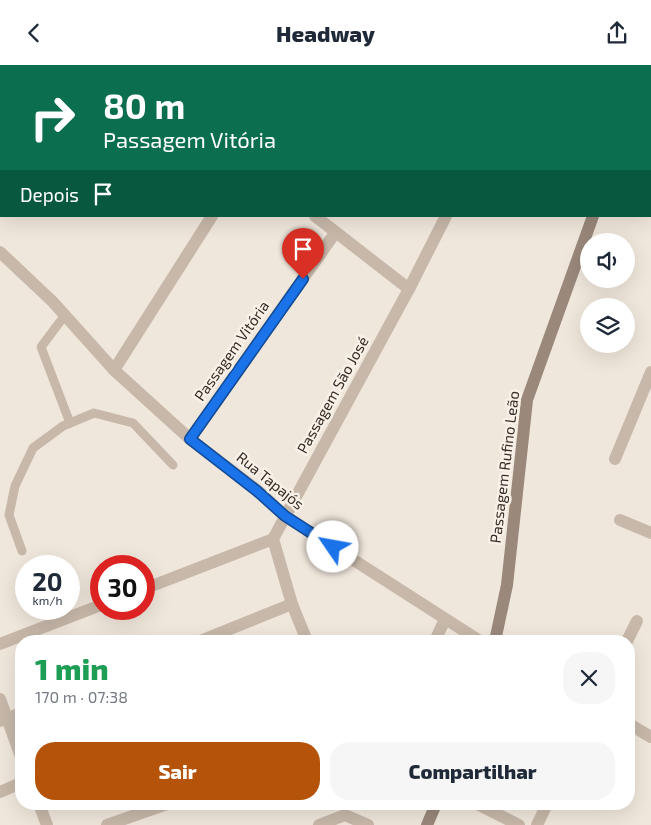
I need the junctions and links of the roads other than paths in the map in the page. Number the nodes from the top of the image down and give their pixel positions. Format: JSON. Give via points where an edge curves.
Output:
{"nodes":[{"id":1,"x":211,"y":217,"type":"edge"},
{"id":2,"x":316,"y":217,"type":"edge"},
{"id":3,"x":445,"y":217,"type":"edge"},
{"id":4,"x":593,"y":217,"type":"edge"},
{"id":5,"x":335,"y":233,"type":"junction"},
{"id":6,"x":0,"y":252,"type":"edge"},
{"id":7,"x":409,"y":289,"type":"junction"},
{"id":8,"x":65,"y":315,"type":"junction"},
{"id":9,"x":114,"y":370,"type":"junction"},
{"id":10,"x":651,"y":372,"type":"edge"},
{"id":11,"x":70,"y":423,"type":"junction"},
{"id":12,"x":190,"y":439,"type":"junction"},
{"id":13,"x":615,"y":459,"type":"dead end"},
{"id":14,"x":173,"y":465,"type":"dead end"},
{"id":15,"x":285,"y":516,"type":"junction"},
{"id":16,"x":620,"y":520,"type":"dead end"},
{"id":17,"x":651,"y":533,"type":"edge"},
{"id":18,"x":273,"y":539,"type":"junction"},
{"id":19,"x":22,"y":551,"type":"dead end"},
{"id":20,"x":155,"y":585,"type":"edge"},
{"id":21,"x":292,"y":604,"type":"junction"},
{"id":22,"x":90,"y":609,"type":"edge"},
{"id":23,"x":445,"y":619,"type":"junction"},
{"id":24,"x":637,"y":621,"type":"dead end"},
{"id":25,"x":23,"y":635,"type":"edge"},
{"id":26,"x":215,"y":635,"type":"edge"},
{"id":27,"x":305,"y":635,"type":"edge"},
{"id":28,"x":437,"y":635,"type":"edge"},
{"id":29,"x":470,"y":635,"type":"edge"},
{"id":30,"x":496,"y":635,"type":"edge"},
{"id":31,"x":630,"y":635,"type":"edge"},
{"id":32,"x":15,"y":638,"type":"edge"},
{"id":33,"x":0,"y":644,"type":"edge"},
{"id":34,"x":0,"y":699,"type":"edge"},
{"id":35,"x":4,"y":720,"type":"edge"},
{"id":36,"x":635,"y":728,"type":"edge"},
{"id":37,"x":651,"y":737,"type":"edge"},
{"id":38,"x":15,"y":744,"type":"edge"},
{"id":39,"x":15,"y":785,"type":"edge"},
{"id":40,"x":0,"y":791,"type":"edge"},
{"id":41,"x":41,"y":810,"type":"edge"},
{"id":42,"x":150,"y":810,"type":"edge"},
{"id":43,"x":433,"y":810,"type":"edge"},
{"id":44,"x":489,"y":810,"type":"edge"},
{"id":45,"x":544,"y":810,"type":"edge"},
{"id":46,"x":47,"y":825,"type":"edge"},
{"id":47,"x":107,"y":825,"type":"edge"},
{"id":48,"x":319,"y":825,"type":"edge"},
{"id":49,"x":368,"y":825,"type":"edge"},
{"id":50,"x":427,"y":825,"type":"edge"},
{"id":51,"x":519,"y":825,"type":"edge"},
{"id":52,"x":537,"y":825,"type":"edge"}],
"edges":[{"from":1,"to":9,"type":"street"},
{"from":2,"to":5,"type":"street"},
{"from":3,"to":7,"type":"street","name":"Passagem São José"},
{"from":4,"to":30,"type":"street","name":"Passagem Rufino Leão","via":[[527,401],[507,585]]},
{"from":5,"to":7,"type":"street"},
{"from":5,"to":12,"type":"street","name":"Passagem Vitória"},
{"from":6,"to":8,"type":"street","name":"Rua Tapajós"},
{"from":7,"to":15,"type":"street","name":"Passagem São José"},
{"from":8,"to":9,"type":"street","name":"Rua Tapajós"},
{"from":8,"to":11,"type":"lane","via":[[41,347]]},
{"from":9,"to":12,"type":"street","name":"Rua Tapajós"},
{"from":10,"to":13,"type":"street"},
{"from":11,"to":14,"type":"lane","via":[[94,413],[133,423]]},
{"from":11,"to":19,"type":"lane","via":[[33,449],[15,486],[9,515]]},
{"from":12,"to":15,"type":"street","name":"Rua Tapajós"},
{"from":15,"to":18,"type":"street","name":"Passagem São José"},
{"from":15,"to":23,"type":"street","name":"Rua Tapajós"},
{"from":16,"to":17,"type":"street"},
{"from":18,"to":20,"type":"street"},
{"from":18,"to":21,"type":"street"},
{"from":21,"to":26,"type":"street"},
{"from":21,"to":27,"type":"street"},
{"from":22,"to":25,"type":"street"},
{"from":23,"to":28,"type":"street"},
{"from":23,"to":29,"type":"street","name":"Rua Tapajós"},
{"from":24,"to":31,"type":"street"},
{"from":32,"to":33,"type":"street"},
{"from":34,"to":35,"type":"street"},
{"from":35,"to":38,"type":"street"},
{"from":36,"to":37,"type":"street"},
{"from":39,"to":40,"type":"street"},
{"from":41,"to":46,"type":"street"},
{"from":42,"to":47,"type":"street"},
{"from":43,"to":50,"type":"street"},
{"from":44,"to":51,"type":"street"},
{"from":45,"to":52,"type":"street"},
{"from":48,"to":49,"type":"street","via":[[345,815]]}]}
